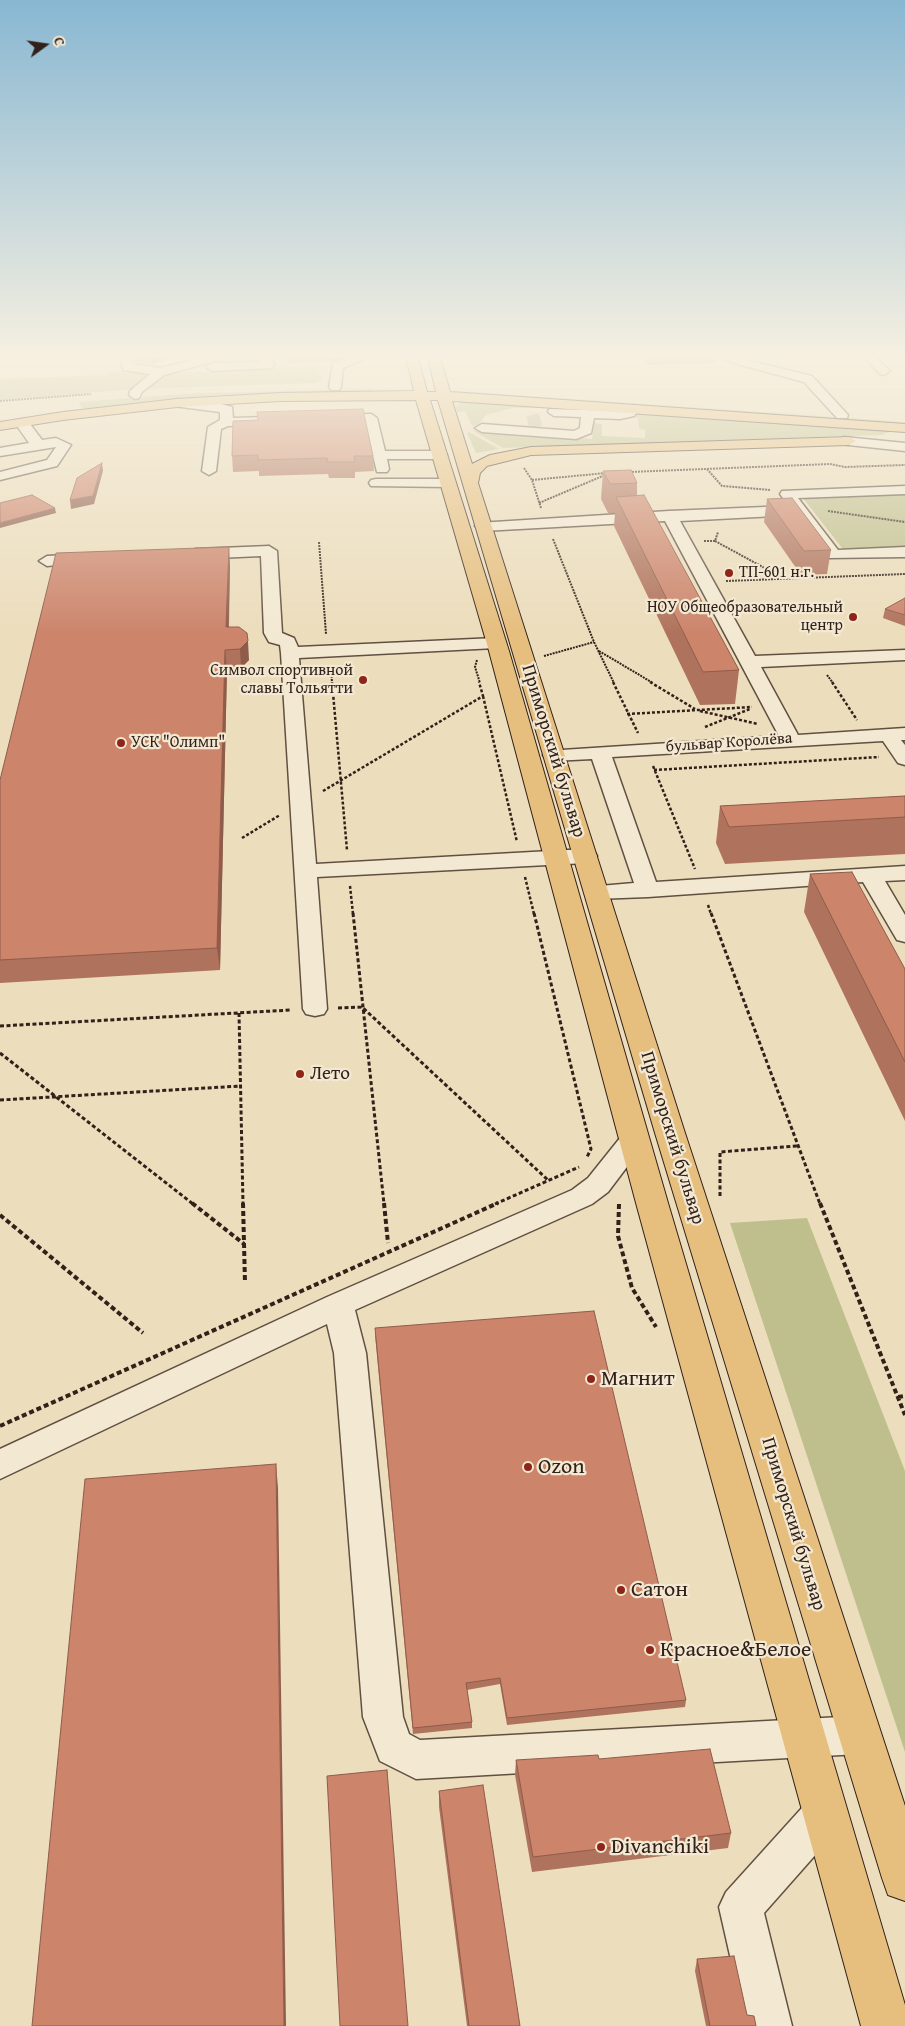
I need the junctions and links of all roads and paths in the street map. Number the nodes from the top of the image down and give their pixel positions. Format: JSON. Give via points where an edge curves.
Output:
{"nodes":[{"id":1,"x":25,"y":448,"type":"edge"},
{"id":2,"x":62,"y":448,"type":"edge"},
{"id":3,"x":212,"y":448,"type":"edge"},
{"id":4,"x":377,"y":448,"type":"edge"},
{"id":5,"x":448,"y":448,"type":"edge"},
{"id":6,"x":466,"y":448,"type":"edge"},
{"id":7,"x":639,"y":448,"type":"edge"},
{"id":8,"x":0,"y":452,"type":"edge"},
{"id":9,"x":453,"y":463,"type":"junction"},
{"id":10,"x":905,"y":465,"type":"edge"},
{"id":11,"x":706,"y":469,"type":"junction"},
{"id":12,"x":209,"y":471,"type":"dead end"},
{"id":13,"x":622,"y":472,"type":"edge"},
{"id":14,"x":0,"y":476,"type":"edge"},
{"id":15,"x":376,"y":483,"type":"dead end"},
{"id":16,"x":905,"y":490,"type":"edge"},
{"id":17,"x":778,"y":491,"type":"dead end"},
{"id":18,"x":539,"y":503,"type":"junction"},
{"id":19,"x":799,"y":509,"type":"junction"},
{"id":20,"x":669,"y":515,"type":"junction"},
{"id":21,"x":905,"y":522,"type":"edge"},
{"id":22,"x":547,"y":523,"type":"junction"},
{"id":23,"x":483,"y":526,"type":"junction"},
{"id":24,"x":715,"y":541,"type":"dead end"},
{"id":25,"x":319,"y":542,"type":"dead end"},
{"id":26,"x":905,"y":552,"type":"edge"},
{"id":27,"x":182,"y":555,"type":"edge"},
{"id":28,"x":105,"y":558,"type":"edge"},
{"id":29,"x":47,"y":561,"type":"dead end"},
{"id":30,"x":905,"y":574,"type":"edge"},
{"id":31,"x":783,"y":579,"type":"junction"},
{"id":32,"x":705,"y":582,"type":"junction"},
{"id":33,"x":594,"y":642,"type":"junction"},
{"id":34,"x":328,"y":651,"type":"junction"},
{"id":35,"x":487,"y":651,"type":"junction"},
{"id":36,"x":599,"y":651,"type":"junction"},
{"id":37,"x":290,"y":653,"type":"junction"},
{"id":38,"x":905,"y":655,"type":"edge"},
{"id":39,"x":540,"y":657,"type":"dead end"},
{"id":40,"x":749,"y":662,"type":"junction"},
{"id":41,"x":827,"y":674,"type":"dead end"},
{"id":42,"x":483,"y":696,"type":"junction"},
{"id":43,"x":749,"y":699,"type":"dead end"},
{"id":44,"x":753,"y":707,"type":"junction"},
{"id":45,"x":696,"y":710,"type":"junction"},
{"id":46,"x":627,"y":714,"type":"junction"},
{"id":47,"x":729,"y":717,"type":"junction"},
{"id":48,"x":860,"y":724,"type":"dead end"},
{"id":49,"x":767,"y":726,"type":"dead end"},
{"id":50,"x":703,"y":728,"type":"dead end"},
{"id":51,"x":897,"y":734,"type":"edge"},
{"id":52,"x":791,"y":739,"type":"junction"},
{"id":53,"x":644,"y":749,"type":"junction"},
{"id":54,"x":600,"y":752,"type":"junction"},
{"id":55,"x":553,"y":755,"type":"junction"},
{"id":56,"x":904,"y":757,"type":"edge"},
{"id":57,"x":654,"y":770,"type":"junction"},
{"id":58,"x":341,"y":782,"type":"junction"},
{"id":59,"x":571,"y":857,"type":"junction"},
{"id":60,"x":521,"y":860,"type":"junction"},
{"id":61,"x":349,"y":869,"type":"junction"},
{"id":62,"x":305,"y":871,"type":"junction"},
{"id":63,"x":905,"y":873,"type":"edge"},
{"id":64,"x":870,"y":875,"type":"junction"},
{"id":65,"x":702,"y":887,"type":"junction"},
{"id":66,"x":648,"y":890,"type":"junction"},
{"id":67,"x":596,"y":892,"type":"junction"},
{"id":68,"x":905,"y":936,"type":"edge"},
{"id":69,"x":362,"y":1007,"type":"junction"},
{"id":70,"x":315,"y":1009,"type":"junction"},
{"id":71,"x":239,"y":1013,"type":"junction"},
{"id":72,"x":0,"y":1026,"type":"edge"},
{"id":73,"x":0,"y":1053,"type":"edge"},
{"id":74,"x":241,"y":1086,"type":"junction"},
{"id":75,"x":55,"y":1096,"type":"junction"},
{"id":76,"x":0,"y":1100,"type":"edge"},
{"id":77,"x":634,"y":1139,"type":"junction"},
{"id":78,"x":797,"y":1146,"type":"junction"},
{"id":79,"x":549,"y":1181,"type":"junction"},
{"id":80,"x":720,"y":1198,"type":"dead end"},
{"id":81,"x":614,"y":1201,"type":"dead end"},
{"id":82,"x":619,"y":1204,"type":"junction"},
{"id":83,"x":625,"y":1204,"type":"dead end"},
{"id":84,"x":0,"y":1215,"type":"edge"},
{"id":85,"x":388,"y":1243,"type":"dead end"},
{"id":86,"x":244,"y":1244,"type":"junction"},
{"id":87,"x":245,"y":1283,"type":"dead end"},
{"id":88,"x":338,"y":1305,"type":"junction"},
{"id":89,"x":657,"y":1329,"type":"dead end"},
{"id":90,"x":143,"y":1333,"type":"dead end"},
{"id":91,"x":905,"y":1396,"type":"edge"},
{"id":92,"x":898,"y":1397,"type":"junction"},
{"id":93,"x":905,"y":1415,"type":"edge"},
{"id":94,"x":0,"y":1426,"type":"edge"},
{"id":95,"x":0,"y":1465,"type":"edge"},
{"id":96,"x":859,"y":1735,"type":"junction"},
{"id":97,"x":804,"y":1738,"type":"junction"},
{"id":98,"x":825,"y":1813,"type":"junction"},
{"id":99,"x":905,"y":1878,"type":"edge"},
{"id":100,"x":769,"y":2026,"type":"edge"},
{"id":101,"x":886,"y":2026,"type":"edge"}],
"edges":[{"from":1,"to":8,"type":"street"},
{"from":2,"to":14,"type":"street","via":[[52,463]]},
{"from":3,"to":12,"type":"street"},
{"from":4,"to":9,"type":"street","via":[[380,462]]},
{"from":5,"to":9,"type":"main road"},
{"from":6,"to":9,"type":"street"},
{"from":7,"to":9,"type":"main road","via":[[531,451],[494,458],[473,471]]},
{"from":9,"to":15,"type":"street"},
{"from":9,"to":23,"type":"main road","name":"Приморский бульвар"},
{"from":9,"to":35,"type":"main road"},
{"from":10,"to":11,"type":"path","via":[[845,467],[830,464]]},
{"from":11,"to":13,"type":"path"},
{"from":11,"to":17,"type":"path","via":[[722,486]]},
{"from":16,"to":19,"type":"street","via":[[787,494]]},
{"from":18,"to":18,"type":"path","via":[[563,491],[613,472],[532,480]]},
{"from":18,"to":22,"type":"path"},
{"from":19,"to":20,"type":"street"},
{"from":19,"to":21,"type":"path","via":[[818,508]]},
{"from":19,"to":26,"type":"street","via":[[834,555]]},
{"from":20,"to":22,"type":"street"},
{"from":20,"to":32,"type":"street"},
{"from":22,"to":23,"type":"street"},
{"from":22,"to":33,"type":"path"},
{"from":23,"to":55,"type":"main road","name":"Приморский бульвар"},
{"from":24,"to":31,"type":"path"},
{"from":25,"to":34,"type":"path"},
{"from":27,"to":37,"type":"street","via":[[269,551],[273,633],[275,638],[288,642]]},
{"from":28,"to":29,"type":"street"},
{"from":30,"to":31,"type":"path"},
{"from":31,"to":32,"type":"path"},
{"from":32,"to":40,"type":"street"},
{"from":33,"to":36,"type":"path"},
{"from":33,"to":39,"type":"path"},
{"from":34,"to":35,"type":"street"},
{"from":34,"to":37,"type":"street"},
{"from":34,"to":58,"type":"path"},
{"from":35,"to":42,"type":"path","via":[[474,667]]},
{"from":35,"to":59,"type":"main road"},
{"from":36,"to":45,"type":"path"},
{"from":36,"to":46,"type":"path"},
{"from":37,"to":62,"type":"street"},
{"from":38,"to":40,"type":"street"},
{"from":40,"to":52,"type":"street"},
{"from":41,"to":48,"type":"path"},
{"from":42,"to":58,"type":"path"},
{"from":42,"to":60,"type":"path"},
{"from":43,"to":44,"type":"path"},
{"from":44,"to":45,"type":"path"},
{"from":44,"to":47,"type":"path"},
{"from":45,"to":46,"type":"path"},
{"from":45,"to":47,"type":"path"},
{"from":46,"to":53,"type":"path"},
{"from":47,"to":49,"type":"path"},
{"from":47,"to":50,"type":"path"},
{"from":51,"to":52,"type":"street","name":"бульвар Королёва"},
{"from":51,"to":56,"type":"street"},
{"from":52,"to":53,"type":"street","name":"бульвар Королёва"},
{"from":53,"to":54,"type":"street","name":"бульвар Королёва"},
{"from":53,"to":57,"type":"path"},
{"from":54,"to":55,"type":"street","name":"бульвар Королёва"},
{"from":54,"to":66,"type":"street"},
{"from":55,"to":59,"type":"main road","name":"Приморский бульвар"},
{"from":56,"to":57,"type":"path"},
{"from":57,"to":65,"type":"path"},
{"from":58,"to":61,"type":"path"},
{"from":59,"to":60,"type":"street"},
{"from":59,"to":67,"type":"main road","name":"Приморский бульвар"},
{"from":59,"to":77,"type":"main road"},
{"from":60,"to":61,"type":"street"},
{"from":60,"to":79,"type":"path","via":[[591,1148],[584,1165]]},
{"from":61,"to":62,"type":"street"},
{"from":61,"to":69,"type":"path"},
{"from":62,"to":70,"type":"street"},
{"from":63,"to":64,"type":"street"},
{"from":64,"to":65,"type":"street"},
{"from":64,"to":68,"type":"street"},
{"from":65,"to":66,"type":"street"},
{"from":65,"to":78,"type":"path"},
{"from":66,"to":67,"type":"street"},
{"from":67,"to":96,"type":"main road","name":"Приморский бульвар"},
{"from":69,"to":70,"type":"path"},
{"from":69,"to":79,"type":"path"},
{"from":69,"to":85,"type":"path"},
{"from":70,"to":71,"type":"path"},
{"from":71,"to":72,"type":"path"},
{"from":71,"to":74,"type":"path"},
{"from":73,"to":75,"type":"path"},
{"from":74,"to":75,"type":"path"},
{"from":74,"to":86,"type":"path"},
{"from":75,"to":76,"type":"path"},
{"from":75,"to":86,"type":"path"},
{"from":77,"to":88,"type":"street","via":[[598,1185],[582,1197]]},
{"from":77,"to":97,"type":"main road"},
{"from":78,"to":80,"type":"path","via":[[720,1152]]},
{"from":78,"to":92,"type":"path"},
{"from":79,"to":94,"type":"path"},
{"from":81,"to":82,"type":"path"},
{"from":82,"to":83,"type":"path"},
{"from":82,"to":89,"type":"path","via":[[618,1236],[632,1288]]},
{"from":84,"to":90,"type":"path"},
{"from":86,"to":87,"type":"path"},
{"from":88,"to":95,"type":"street"},
{"from":88,"to":97,"type":"street","via":[[350,1353],[383,1717],[394,1747],[416,1760]]},
{"from":91,"to":92,"type":"path"},
{"from":92,"to":93,"type":"path"},
{"from":96,"to":97,"type":"street"},
{"from":96,"to":99,"type":"main road","name":"Приморский бульвар"},
{"from":97,"to":98,"type":"main road"},
{"from":98,"to":100,"type":"street","via":[[741,1907]]},
{"from":98,"to":101,"type":"main road"}]}
